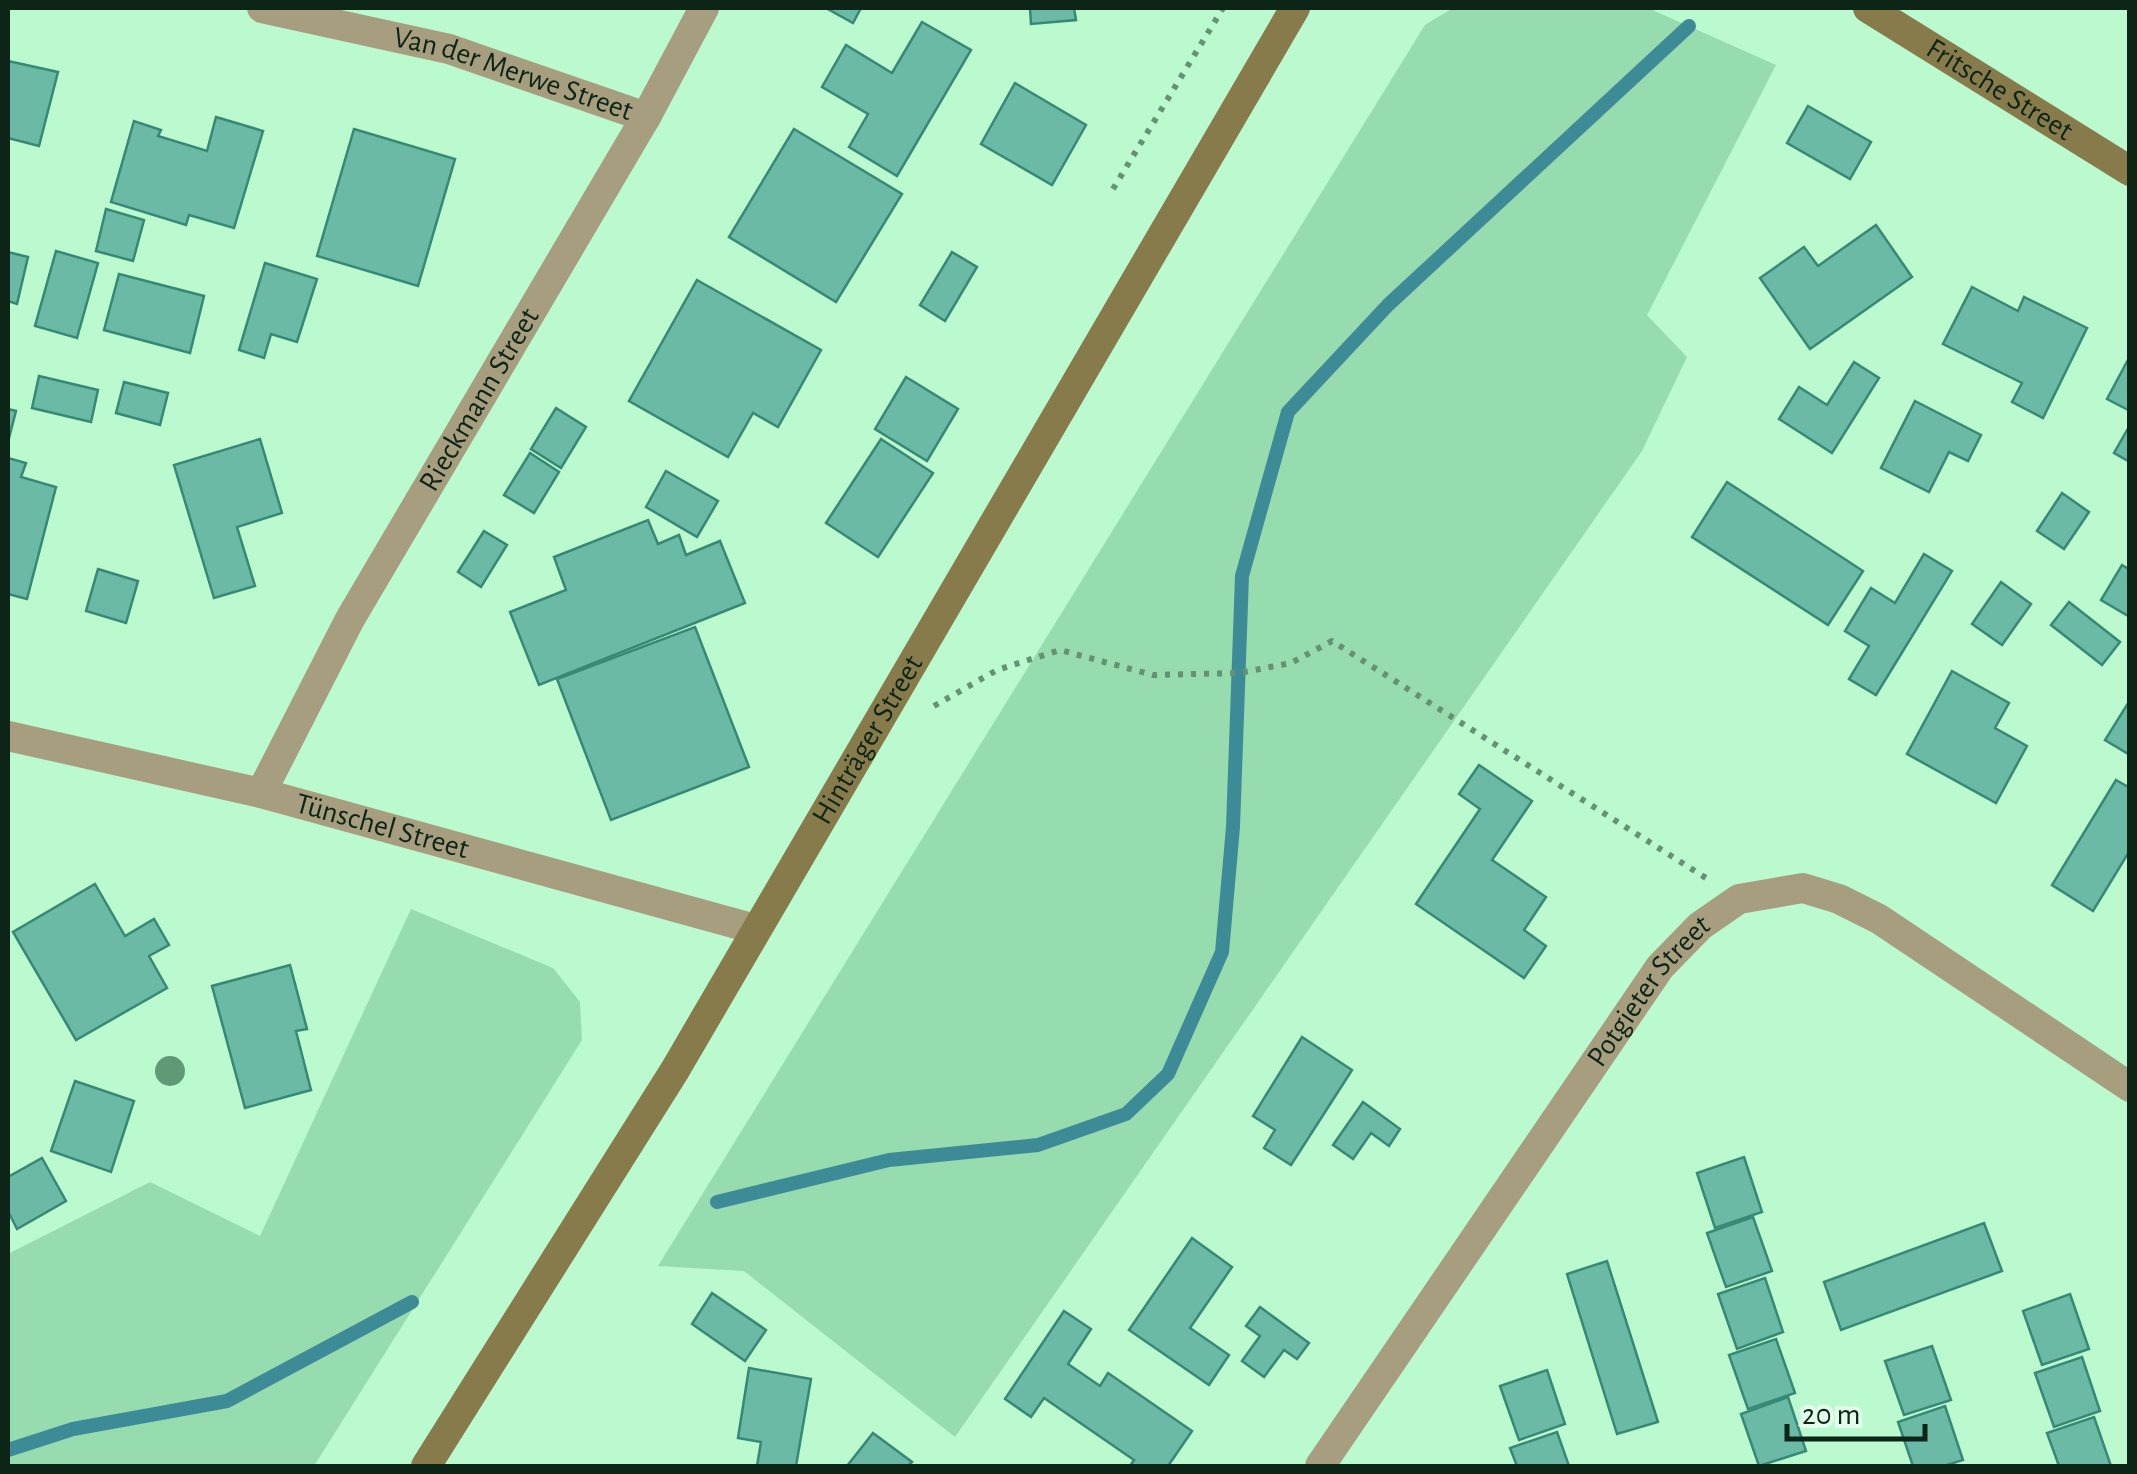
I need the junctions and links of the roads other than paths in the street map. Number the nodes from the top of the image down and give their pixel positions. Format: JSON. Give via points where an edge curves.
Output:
{"nodes":[{"id":1,"x":262,"y":8,"type":"edge"},
{"id":2,"x":704,"y":8,"type":"edge"},
{"id":3,"x":1296,"y":8,"type":"edge"},
{"id":4,"x":1868,"y":8,"type":"edge"},
{"id":5,"x":646,"y":117,"type":"junction"},
{"id":6,"x":2130,"y":171,"type":"edge"},
{"id":7,"x":8,"y":736,"type":"edge"},
{"id":8,"x":261,"y":793,"type":"junction"},
{"id":9,"x":756,"y":930,"type":"junction"},
{"id":10,"x":2130,"y":1087,"type":"edge"},
{"id":11,"x":426,"y":1466,"type":"edge"},
{"id":12,"x":1320,"y":1466,"type":"edge"}],
"edges":[{"from":1,"to":5,"type":"street","name":"Van der Merwe Street","via":[[449,49]]},
{"from":2,"to":5,"type":"street","name":"Rieckmann Street"},
{"from":3,"to":9,"type":"street","name":"Hinträger Street"},
{"from":4,"to":6,"type":"street","name":"Fritsche Street"},
{"from":5,"to":8,"type":"street","name":"Rieckmann Street","via":[[350,619]]},
{"from":7,"to":8,"type":"street","name":"Tünschel Street"},
{"from":8,"to":9,"type":"street","name":"Tünschel Street"},
{"from":9,"to":11,"type":"street","name":"Hinträger Street"},
{"from":10,"to":12,"type":"street","name":"Potgieter Street","via":[[1839,899],[1803,888],[1739,898],[1660,968]]}]}
